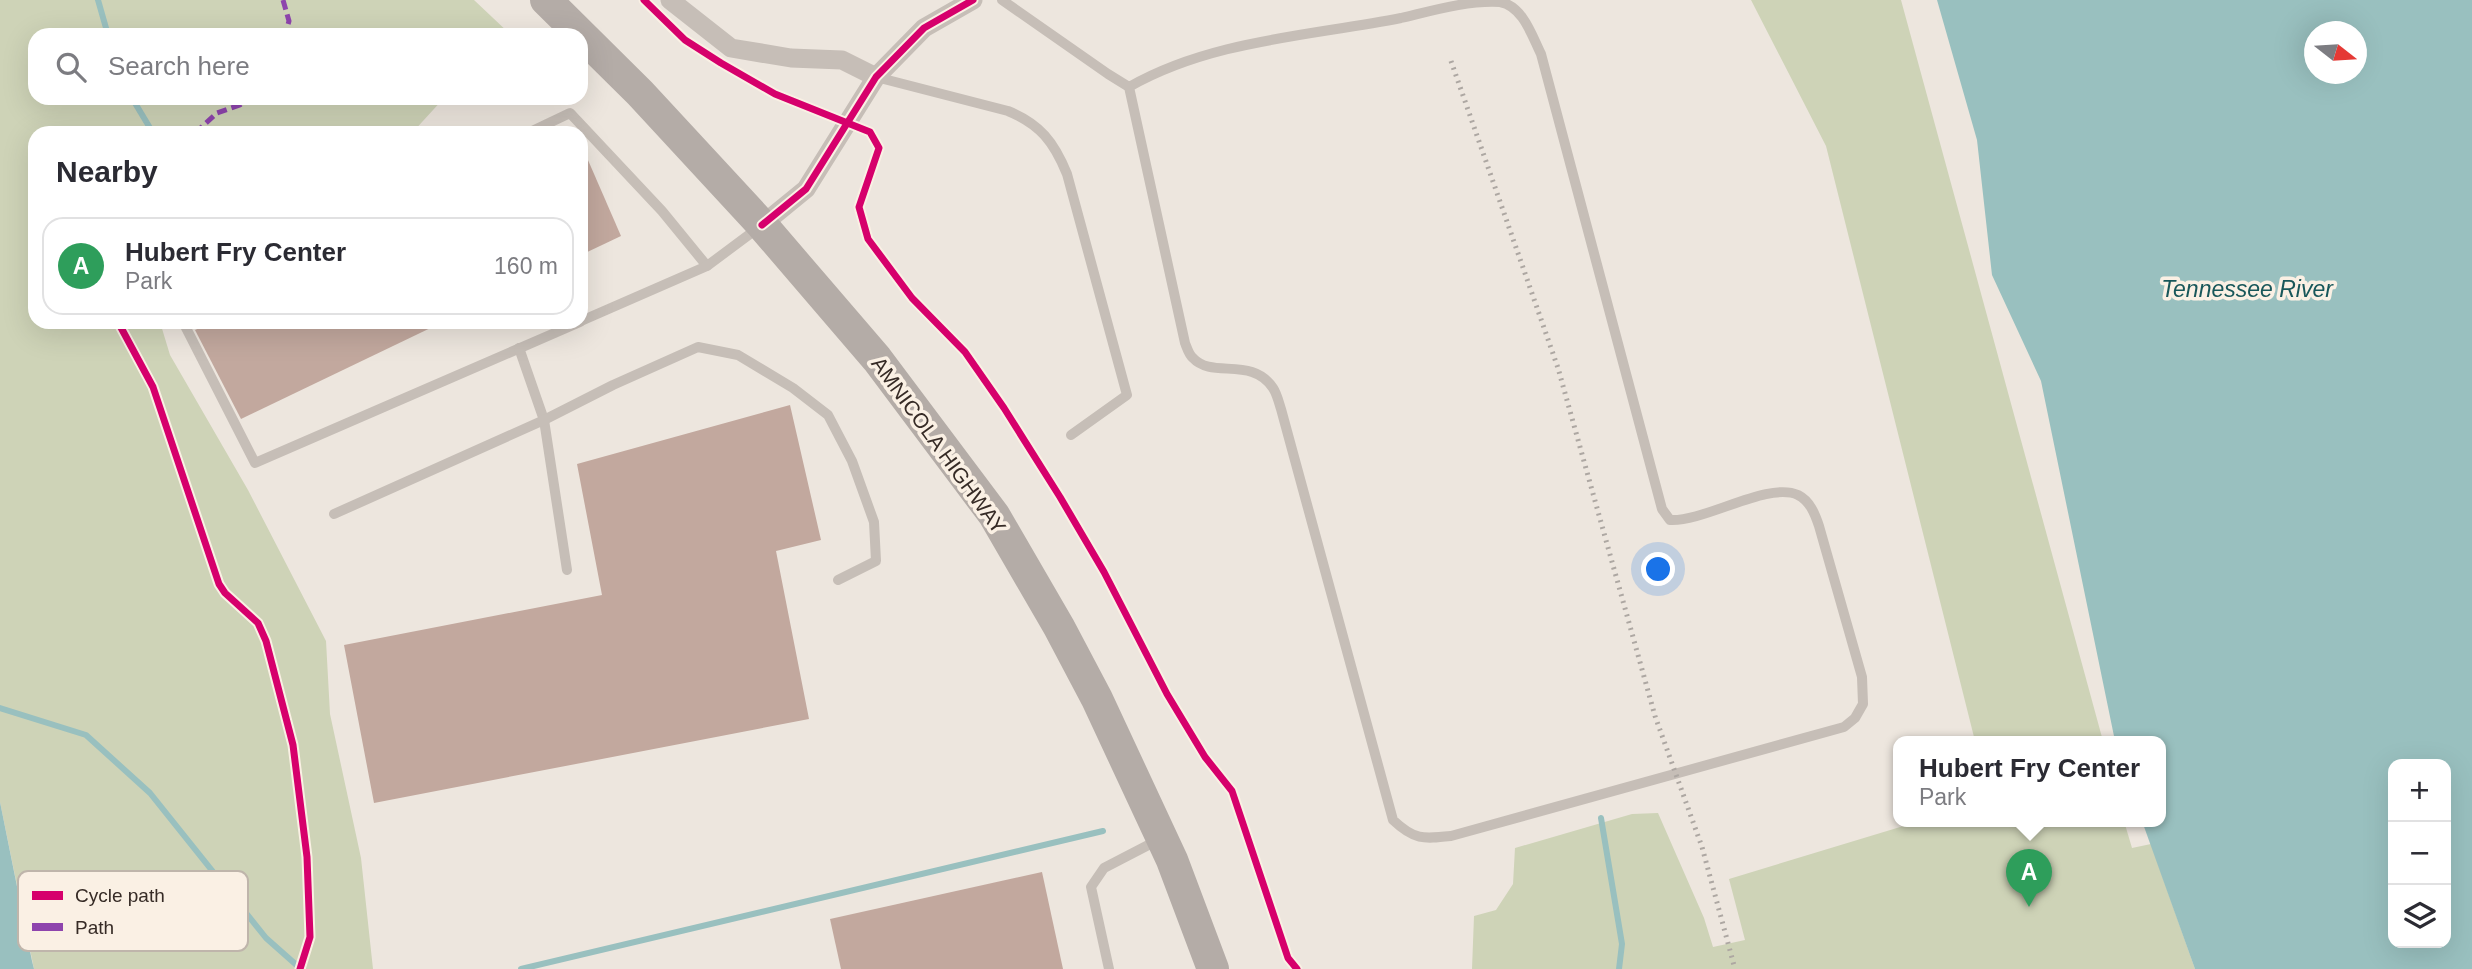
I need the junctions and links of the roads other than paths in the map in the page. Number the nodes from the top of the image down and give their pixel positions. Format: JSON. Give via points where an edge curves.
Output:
{"nodes":[{"id":1,"x":546,"y":0,"type":"edge"},
{"id":2,"x":670,"y":0,"type":"edge"},
{"id":3,"x":973,"y":0,"type":"edge"},
{"id":4,"x":1002,"y":0,"type":"edge"},
{"id":5,"x":574,"y":28,"type":"edge"},
{"id":6,"x":588,"y":42,"type":"edge"},
{"id":7,"x":876,"y":77,"type":"junction"},
{"id":8,"x":1129,"y":86,"type":"junction"},
{"id":9,"x":543,"y":126,"type":"edge"},
{"id":10,"x":582,"y":126,"type":"edge"},
{"id":11,"x":588,"y":132,"type":"edge"},
{"id":12,"x":762,"y":225,"type":"junction"},
{"id":13,"x":707,"y":266,"type":"junction"},
{"id":14,"x":588,"y":318,"type":"edge"},
{"id":15,"x":187,"y":329,"type":"edge"},
{"id":16,"x":564,"y":329,"type":"edge"},
{"id":17,"x":519,"y":348,"type":"junction"},
{"id":18,"x":544,"y":420,"type":"junction"},
{"id":19,"x":1071,"y":435,"type":"dead end"},
{"id":20,"x":334,"y":514,"type":"dead end"},
{"id":21,"x":567,"y":570,"type":"dead end"},
{"id":22,"x":838,"y":580,"type":"dead end"},
{"id":23,"x":1162,"y":838,"type":"junction"},
{"id":24,"x":1108,"y":969,"type":"edge"},
{"id":25,"x":1213,"y":969,"type":"edge"}],
"edges":[{"from":1,"to":5,"type":"main road","name":"AMNICOLA HIGHWAY"},
{"from":2,"to":7,"type":"street","via":[[731,48],[842,60]]},
{"from":3,"to":7,"type":"street","via":[[924,28]]},
{"from":4,"to":8,"type":"lane"},
{"from":6,"to":12,"type":"main road","name":"AMNICOLA HIGHWAY"},
{"from":7,"to":12,"type":"street","via":[[806,189]]},
{"from":7,"to":19,"type":"lane","via":[[1024,118],[1036,126],[1061,159],[1127,395]]},
{"from":8,"to":8,"type":"lane","via":[[1185,343],[1193,359],[1213,368],[1258,373],[1273,388],[1393,821],[1424,839],[1451,836],[1844,727],[1855,719],[1863,704],[1862,677],[1819,526],[1807,502],[1797,494],[1781,492],[1684,521],[1670,520],[1662,509],[1541,54],[1515,9],[1502,2],[1465,4],[1269,41],[1195,57]]},
{"from":9,"to":10,"type":"lane","via":[[570,113]]},
{"from":11,"to":13,"type":"lane"},
{"from":12,"to":13,"type":"lane"},
{"from":12,"to":23,"type":"main road","name":"AMNICOLA HIGHWAY","via":[[877,359],[994,515],[1097,699]]},
{"from":13,"to":14,"type":"lane"},
{"from":15,"to":17,"type":"lane","via":[[255,463]]},
{"from":16,"to":17,"type":"lane"},
{"from":17,"to":18,"type":"lane"},
{"from":18,"to":20,"type":"lane"},
{"from":18,"to":21,"type":"lane"},
{"from":18,"to":22,"type":"lane","via":[[698,347],[738,355],[828,415],[852,461],[874,522],[876,561]]},
{"from":23,"to":24,"type":"lane","via":[[1104,868],[1091,887]]},
{"from":23,"to":25,"type":"main road","name":"AMNICOLA HIGHWAY"}]}
